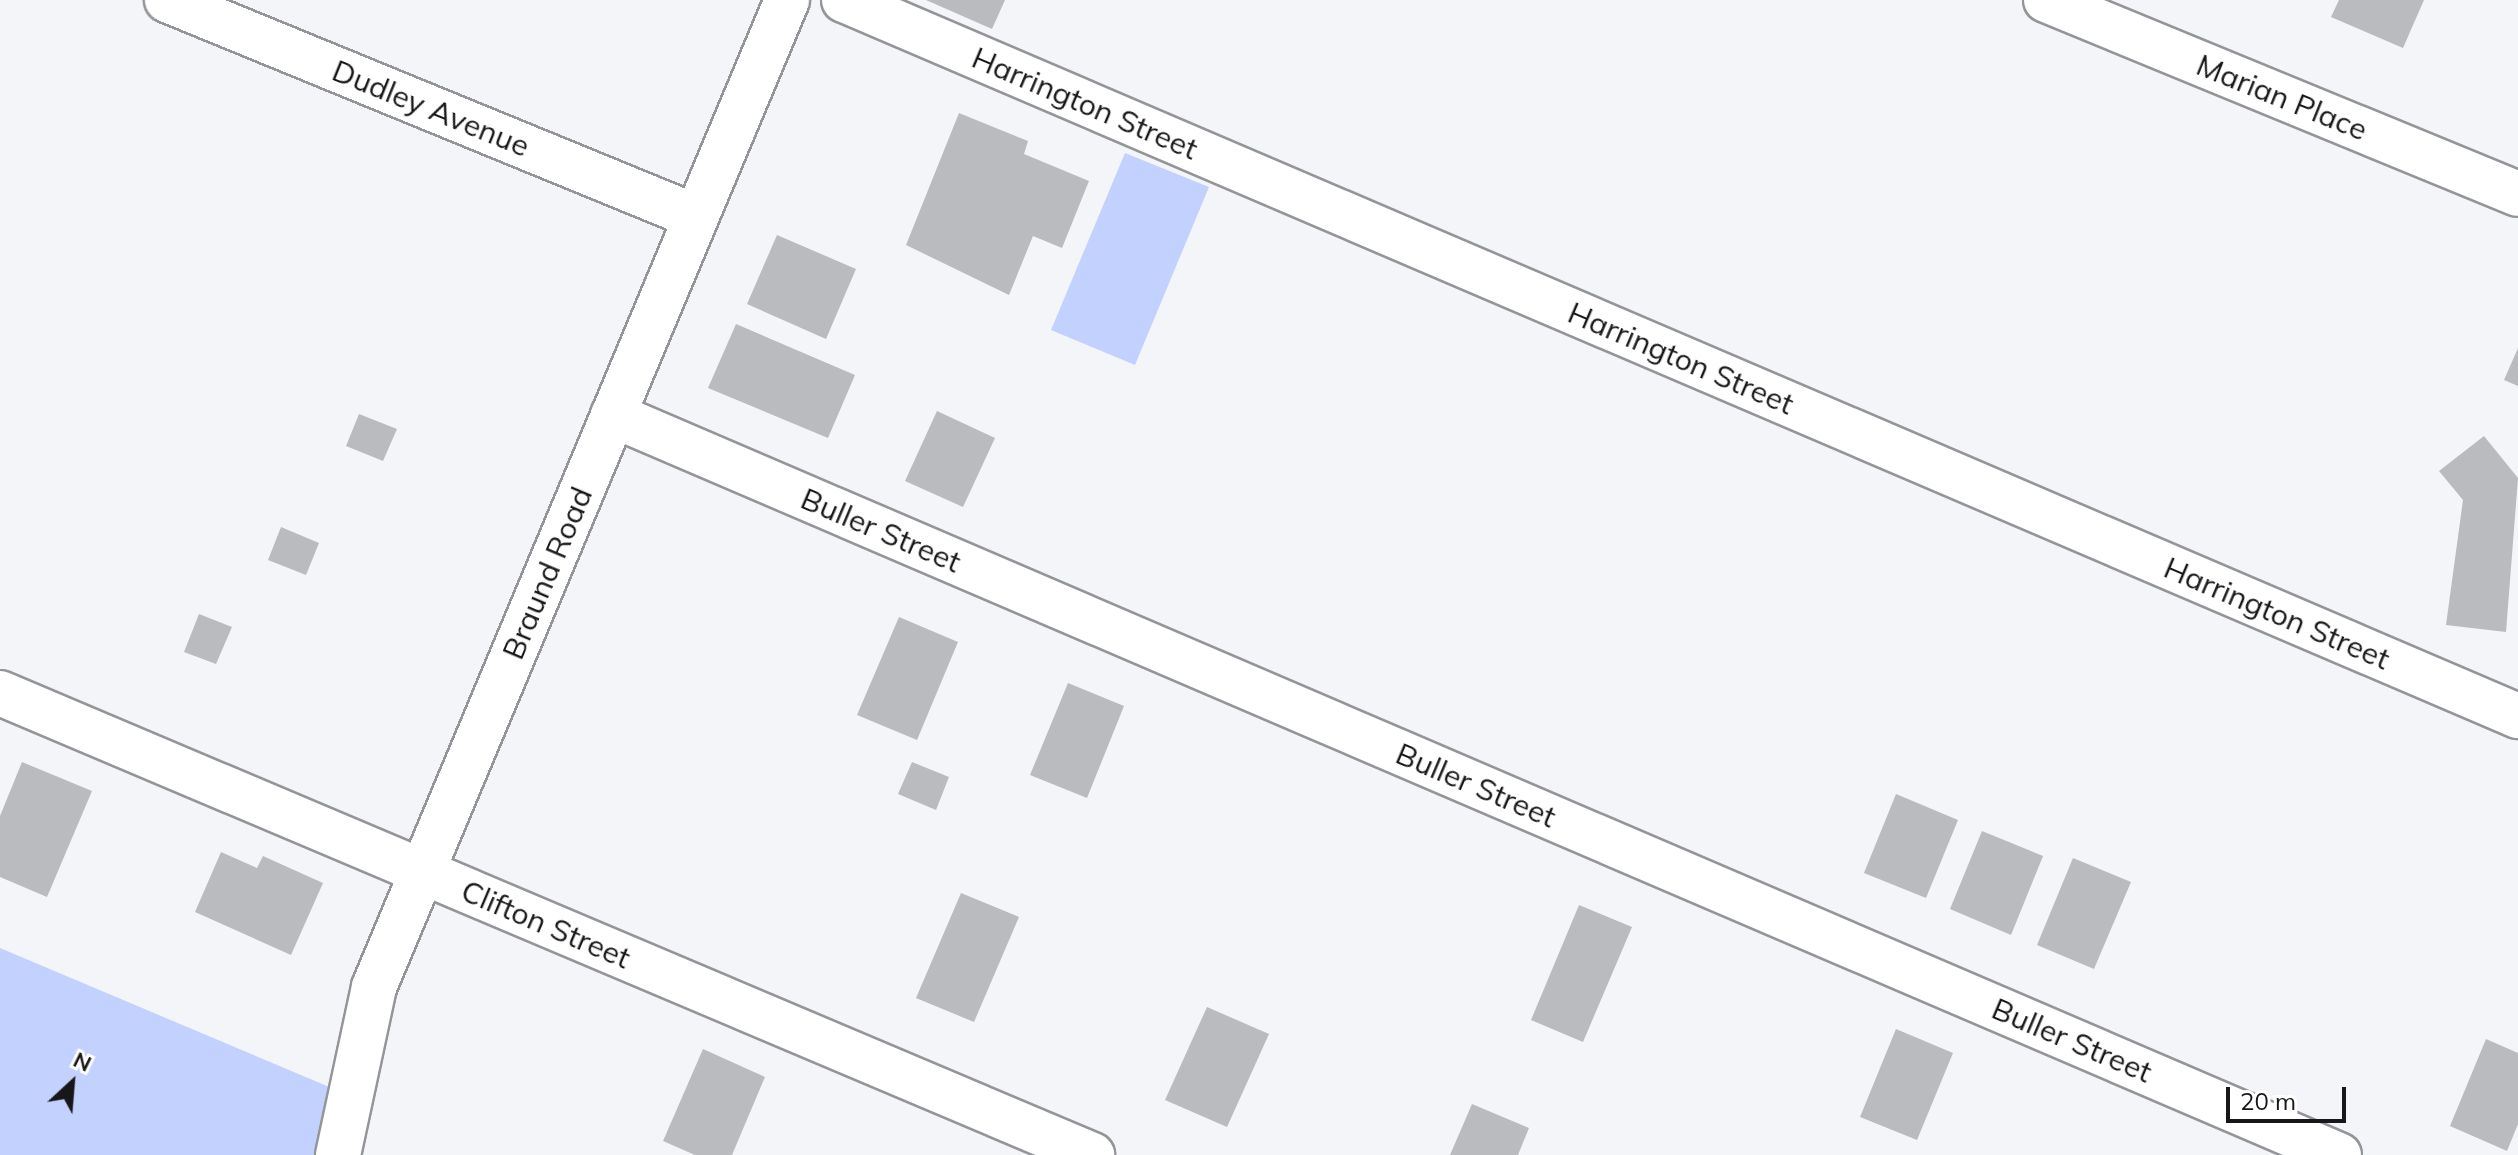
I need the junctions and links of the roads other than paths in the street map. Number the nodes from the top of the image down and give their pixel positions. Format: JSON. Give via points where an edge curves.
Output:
{"nodes":[{"id":1,"x":167,"y":0,"type":"edge"},
{"id":2,"x":787,"y":0,"type":"edge"},
{"id":3,"x":844,"y":0,"type":"edge"},
{"id":4,"x":2046,"y":0,"type":"edge"},
{"id":5,"x":2518,"y":194,"type":"edge"},
{"id":6,"x":694,"y":216,"type":"junction"},
{"id":7,"x":613,"y":415,"type":"junction"},
{"id":8,"x":0,"y":693,"type":"edge"},
{"id":9,"x":2518,"y":716,"type":"edge"},
{"id":10,"x":422,"y":872,"type":"junction"},
{"id":11,"x":338,"y":1155,"type":"edge"},
{"id":12,"x":1092,"y":1155,"type":"edge"},
{"id":13,"x":2339,"y":1155,"type":"edge"}],
"edges":[{"from":1,"to":6,"type":"street","name":"Dudley Avenue"},
{"from":2,"to":6,"type":"street","name":"Braund Road"},
{"from":3,"to":9,"type":"street","name":"Harrington Street"},
{"from":4,"to":5,"type":"street","name":"Marian Place"},
{"from":6,"to":7,"type":"street","name":"Braund Road"},
{"from":7,"to":10,"type":"street","name":"Braund Road"},
{"from":7,"to":13,"type":"street","name":"Buller Street"},
{"from":8,"to":10,"type":"street","name":"Clifton Street"},
{"from":10,"to":11,"type":"street","name":"Braund Road","via":[[374,987]]},
{"from":10,"to":12,"type":"street","name":"Clifton Street"}]}
